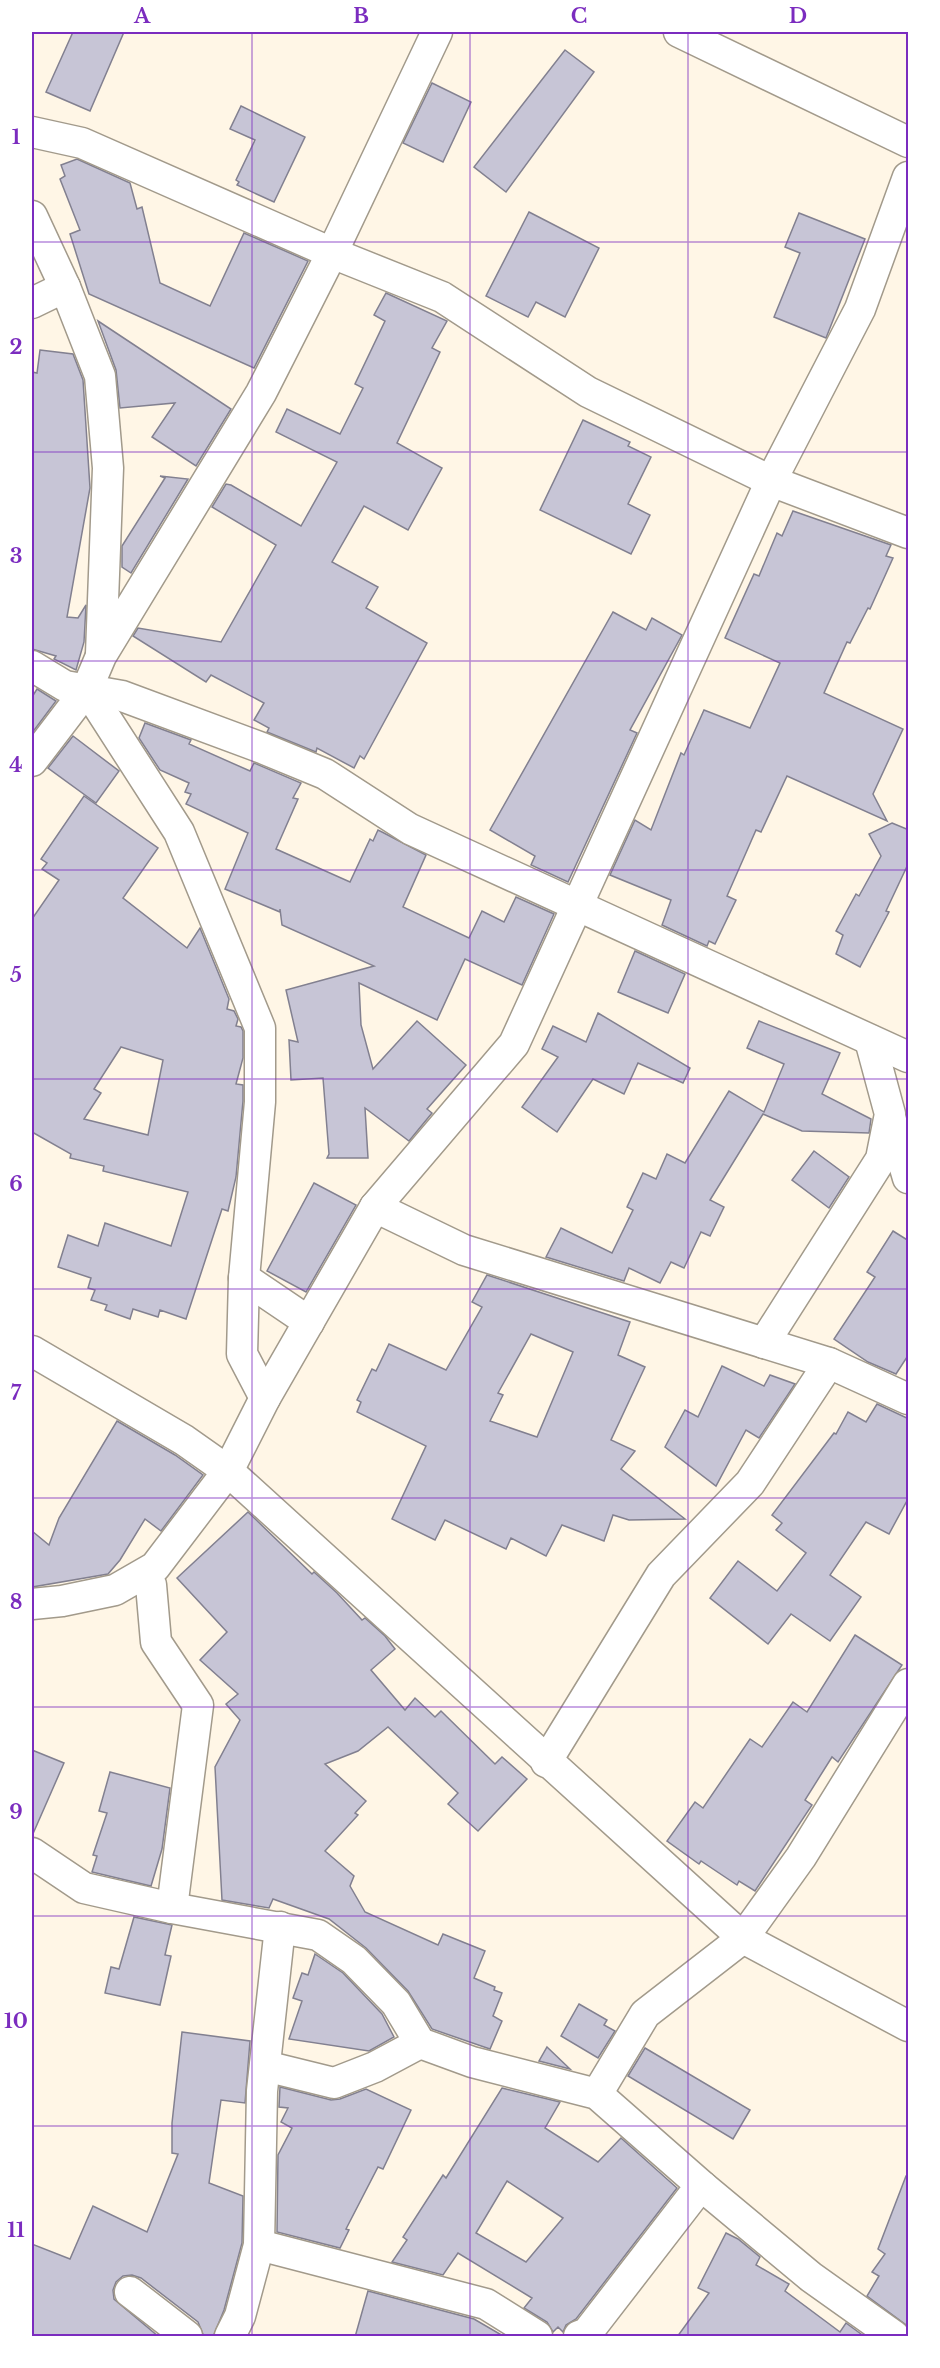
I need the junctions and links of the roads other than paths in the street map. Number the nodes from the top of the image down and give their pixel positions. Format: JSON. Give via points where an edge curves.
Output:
{"nodes":[{"id":1,"x":436,"y":32,"type":"edge"},
{"id":2,"x":679,"y":32,"type":"edge"},
{"id":3,"x":32,"y":132,"type":"edge"},
{"id":4,"x":909,"y":142,"type":"edge"},
{"id":5,"x":909,"y":177,"type":"edge"},
{"id":6,"x":32,"y":216,"type":"edge"},
{"id":7,"x":332,"y":253,"type":"junction"},
{"id":8,"x":65,"y":287,"type":"junction"},
{"id":9,"x":32,"y":303,"type":"edge"},
{"id":10,"x":771,"y":481,"type":"junction"},
{"id":11,"x":909,"y":533,"type":"edge"},
{"id":12,"x":101,"y":656,"type":"junction"},
{"id":13,"x":32,"y":666,"type":"edge"},
{"id":14,"x":87,"y":689,"type":"junction"},
{"id":15,"x":32,"y":761,"type":"edge"},
{"id":16,"x":578,"y":908,"type":"junction"},
{"id":17,"x":870,"y":1040,"type":"junction"},
{"id":18,"x":909,"y":1058,"type":"edge"},
{"id":19,"x":890,"y":1114,"type":"junction"},
{"id":20,"x":909,"y":1178,"type":"edge"},
{"id":21,"x":375,"y":1207,"type":"junction"},
{"id":22,"x":244,"y":1278,"type":"junction"},
{"id":23,"x":309,"y":1322,"type":"junction"},
{"id":24,"x":764,"y":1343,"type":"junction"},
{"id":25,"x":32,"y":1352,"type":"edge"},
{"id":26,"x":829,"y":1363,"type":"junction"},
{"id":27,"x":265,"y":1398,"type":"junction"},
{"id":28,"x":909,"y":1399,"type":"edge"},
{"id":29,"x":228,"y":1471,"type":"junction"},
{"id":30,"x":145,"y":1574,"type":"junction"},
{"id":31,"x":32,"y":1604,"type":"edge"},
{"id":32,"x":909,"y":1684,"type":"edge"},
{"id":33,"x":546,"y":1762,"type":"junction"},
{"id":34,"x":32,"y":1853,"type":"edge"},
{"id":35,"x":172,"y":1908,"type":"junction"},
{"id":36,"x":279,"y":1926,"type":"junction"},
{"id":37,"x":743,"y":1938,"type":"junction"},
{"id":38,"x":909,"y":2026,"type":"edge"},
{"id":39,"x":420,"y":2043,"type":"junction"},
{"id":40,"x":265,"y":2066,"type":"junction"},
{"id":41,"x":597,"y":2094,"type":"junction"},
{"id":42,"x":703,"y":2187,"type":"junction"},
{"id":43,"x":259,"y":2245,"type":"junction"},
{"id":44,"x":130,"y":2292,"type":"dead end"},
{"id":45,"x":889,"y":2335,"type":"edge"},
{"id":46,"x":188,"y":2337,"type":"edge"},
{"id":47,"x":230,"y":2337,"type":"edge"},
{"id":48,"x":537,"y":2337,"type":"edge"},
{"id":49,"x":579,"y":2337,"type":"edge"}],
"edges":[{"from":1,"to":7,"type":"street"},
{"from":2,"to":4,"type":"street"},
{"from":3,"to":7,"type":"street","via":[[82,142]]},
{"from":5,"to":10,"type":"street","via":[[860,309]]},
{"from":6,"to":8,"type":"street"},
{"from":7,"to":10,"type":"street","via":[[442,297],[588,392]]},
{"from":7,"to":12,"type":"street","via":[[261,393]]},
{"from":8,"to":9,"type":"street"},
{"from":8,"to":12,"type":"street","via":[[100,376],[108,468]]},
{"from":10,"to":11,"type":"street"},
{"from":10,"to":16,"type":"street"},
{"from":12,"to":14,"type":"street"},
{"from":13,"to":14,"type":"street","via":[[65,686]]},
{"from":14,"to":15,"type":"street"},
{"from":14,"to":16,"type":"street","via":[[122,696],[325,774],[410,830]]},
{"from":14,"to":22,"type":"street","via":[[178,832],[260,1028],[260,1102]]},
{"from":16,"to":17,"type":"street"},
{"from":16,"to":21,"type":"street","via":[[514,1044]]},
{"from":17,"to":18,"type":"street"},
{"from":17,"to":19,"type":"street"},
{"from":19,"to":20,"type":"street"},
{"from":19,"to":24,"type":"street","via":[[881,1159]]},
{"from":21,"to":23,"type":"street"},
{"from":21,"to":24,"type":"street","via":[[465,1250]]},
{"from":22,"to":23,"type":"street"},
{"from":22,"to":27,"type":"street","via":[[242,1354]]},
{"from":23,"to":27,"type":"street"},
{"from":24,"to":26,"type":"street"},
{"from":25,"to":29,"type":"street","via":[[184,1440]]},
{"from":26,"to":28,"type":"street"},
{"from":26,"to":33,"type":"street","via":[[750,1483],[661,1575]]},
{"from":27,"to":29,"type":"street"},
{"from":29,"to":30,"type":"street","via":[[155,1567]]},
{"from":29,"to":33,"type":"street"},
{"from":30,"to":31,"type":"street","via":[[115,1590]]},
{"from":30,"to":35,"type":"street","via":[[151,1586],[156,1642],[198,1705]]},
{"from":32,"to":37,"type":"street","via":[[801,1857]]},
{"from":33,"to":37,"type":"street"},
{"from":34,"to":35,"type":"street","via":[[84,1888]]},
{"from":35,"to":36,"type":"street"},
{"from":36,"to":39,"type":"street","via":[[318,1935],[354,1960],[396,2003]]},
{"from":36,"to":40,"type":"street"},
{"from":37,"to":38,"type":"street"},
{"from":37,"to":41,"type":"street","via":[[645,2014]]},
{"from":39,"to":40,"type":"street","via":[[334,2083]]},
{"from":39,"to":41,"type":"street","via":[[472,2062]]},
{"from":40,"to":43,"type":"street"},
{"from":41,"to":42,"type":"street"},
{"from":42,"to":45,"type":"street","via":[[811,2277]]},
{"from":42,"to":49,"type":"street","via":[[587,2333]]},
{"from":43,"to":47,"type":"street","via":[[240,2316]]},
{"from":43,"to":48,"type":"street","via":[[486,2304]]},
{"from":44,"to":46,"type":"street"}]}
